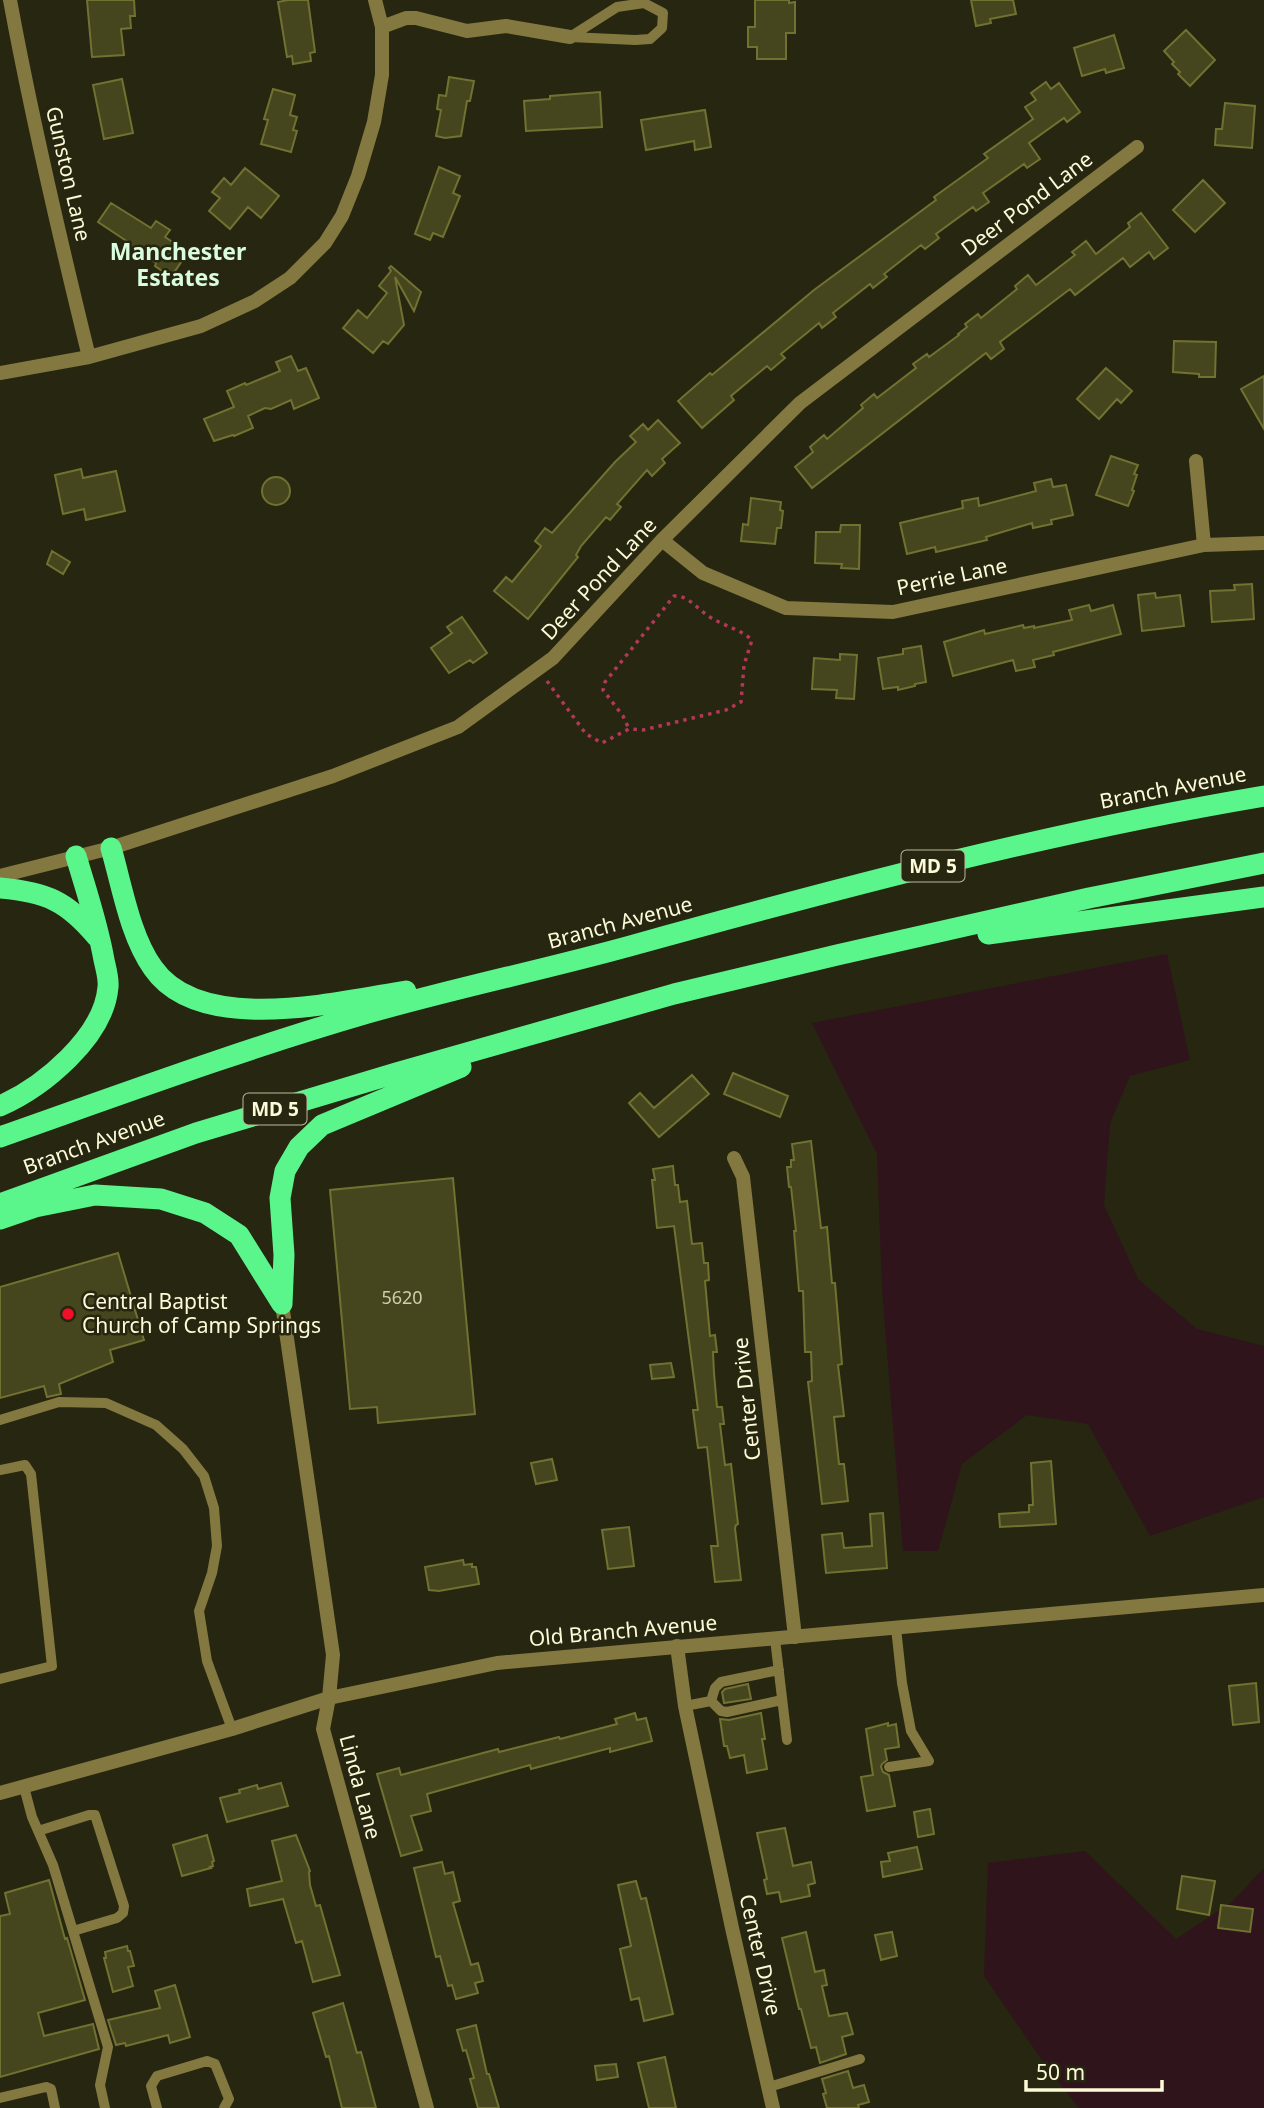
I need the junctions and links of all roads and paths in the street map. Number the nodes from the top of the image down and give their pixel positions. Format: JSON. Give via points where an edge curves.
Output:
{"nodes":[{"id":1,"x":10,"y":0,"type":"edge"},
{"id":2,"x":375,"y":0,"type":"edge"},
{"id":3,"x":382,"y":27,"type":"junction"},
{"id":4,"x":570,"y":37,"type":"junction"},
{"id":5,"x":1137,"y":148,"type":"dead end"},
{"id":6,"x":89,"y":357,"type":"junction"},
{"id":7,"x":0,"y":373,"type":"edge"},
{"id":8,"x":1196,"y":461,"type":"dead end"},
{"id":9,"x":662,"y":540,"type":"junction"},
{"id":10,"x":1264,"y":543,"type":"edge"},
{"id":11,"x":1204,"y":545,"type":"junction"},
{"id":12,"x":538,"y":669,"type":"junction"},
{"id":13,"x":629,"y":729,"type":"junction"},
{"id":14,"x":1264,"y":796,"type":"edge"},
{"id":15,"x":111,"y":848,"type":"junction"},
{"id":16,"x":76,"y":856,"type":"junction"},
{"id":17,"x":1264,"y":863,"type":"edge"},
{"id":18,"x":0,"y":876,"type":"edge"},
{"id":19,"x":0,"y":888,"type":"edge"},
{"id":20,"x":1264,"y":897,"type":"edge"},
{"id":21,"x":101,"y":942,"type":"junction"},
{"id":22,"x":837,"y":955,"type":"junction"},
{"id":23,"x":522,"y":974,"type":"junction"},
{"id":24,"x":555,"y":1028,"type":"junction"},
{"id":25,"x":0,"y":1106,"type":"edge"},
{"id":26,"x":0,"y":1137,"type":"edge"},
{"id":27,"x":734,"y":1158,"type":"dead end"},
{"id":28,"x":0,"y":1203,"type":"edge"},
{"id":29,"x":0,"y":1219,"type":"edge"},
{"id":30,"x":282,"y":1304,"type":"junction"},
{"id":31,"x":0,"y":1420,"type":"edge"},
{"id":32,"x":0,"y":1470,"type":"edge"},
{"id":33,"x":1264,"y":1595,"type":"edge"},
{"id":34,"x":896,"y":1628,"type":"junction"},
{"id":35,"x":796,"y":1637,"type":"junction"},
{"id":36,"x":775,"y":1639,"type":"junction"},
{"id":37,"x":677,"y":1646,"type":"junction"},
{"id":38,"x":779,"y":1670,"type":"junction"},
{"id":39,"x":0,"y":1679,"type":"edge"},
{"id":40,"x":329,"y":1698,"type":"junction"},
{"id":41,"x":782,"y":1700,"type":"junction"},
{"id":42,"x":711,"y":1701,"type":"junction"},
{"id":43,"x":685,"y":1706,"type":"junction"},
{"id":44,"x":232,"y":1729,"type":"junction"},
{"id":45,"x":788,"y":1740,"type":"dead end"},
{"id":46,"x":889,"y":1767,"type":"dead end"},
{"id":47,"x":24,"y":1787,"type":"junction"},
{"id":48,"x":0,"y":1793,"type":"edge"},
{"id":49,"x":38,"y":1831,"type":"junction"},
{"id":50,"x":73,"y":1931,"type":"junction"},
{"id":51,"x":860,"y":2059,"type":"dead end"},
{"id":52,"x":768,"y":2087,"type":"junction"},
{"id":53,"x":2,"y":2102,"type":"edge"},
{"id":54,"x":55,"y":2108,"type":"edge"},
{"id":55,"x":105,"y":2108,"type":"edge"},
{"id":56,"x":157,"y":2108,"type":"edge"},
{"id":57,"x":224,"y":2108,"type":"edge"},
{"id":58,"x":427,"y":2108,"type":"edge"},
{"id":59,"x":774,"y":2108,"type":"edge"}],
"edges":[{"from":1,"to":6,"type":"street","name":"Gunston Lane"},
{"from":2,"to":3,"type":"street"},
{"from":3,"to":4,"type":"street","via":[[416,18],[467,31],[506,26]]},
{"from":3,"to":6,"type":"street","via":[[382,75],[374,122],[342,216],[325,243],[290,278],[255,301],[201,326]]},
{"from":4,"to":4,"type":"lane","via":[[617,7],[644,3],[663,13],[662,29],[650,39]]},
{"from":5,"to":9,"type":"street","name":"Deer Pond Lane","via":[[800,403]]},
{"from":6,"to":7,"type":"street"},
{"from":8,"to":11,"type":"street"},
{"from":9,"to":11,"type":"street","name":"Perrie Lane","via":[[703,573],[786,608],[893,612]]},
{"from":9,"to":12,"type":"street","name":"Deer Pond Lane"},
{"from":10,"to":11,"type":"street","name":"Perrie Lane"},
{"from":12,"to":13,"type":"path","via":[[586,734],[602,743]]},
{"from":12,"to":15,"type":"street","name":"Deer Pond Lane","via":[[458,727],[333,776]]},
{"from":13,"to":13,"type":"path","via":[[643,730],[726,710],[741,702],[744,665],[752,640],[710,618],[681,595],[674,596],[605,682],[603,691]]},
{"from":14,"to":23,"type":"highway","name":"Branch Avenue","number":"MD 5","via":[[900,874]]},
{"from":15,"to":16,"type":"street","name":"Deer Pond Lane"},
{"from":15,"to":23,"type":"highway","via":[[136,936],[153,968],[190,999],[252,1010]]},
{"from":16,"to":18,"type":"street","name":"Deer Pond Lane"},
{"from":16,"to":21,"type":"highway"},
{"from":17,"to":22,"type":"highway","name":"Branch Avenue","number":"MD 5"},
{"from":19,"to":21,"type":"highway","via":[[49,897],[68,908]]},
{"from":20,"to":22,"type":"highway"},
{"from":21,"to":25,"type":"highway","via":[[109,985],[98,1020],[67,1062]]},
{"from":22,"to":24,"type":"highway","name":"Branch Avenue","number":"MD 5"},
{"from":23,"to":26,"type":"highway","name":"Branch Avenue","number":"MD 5","via":[[369,1013]]},
{"from":24,"to":28,"type":"highway","name":"Branch Avenue","number":"MD 5","via":[[196,1133]]},
{"from":24,"to":30,"type":"highway","via":[[322,1125],[299,1147],[285,1171],[280,1198]]},
{"from":27,"to":35,"type":"street","name":"Center Drive","via":[[743,1177]]},
{"from":29,"to":30,"type":"highway","via":[[94,1195],[161,1199],[205,1213],[239,1235]]},
{"from":30,"to":40,"type":"street","name":"Linda Lane","via":[[333,1655]]},
{"from":31,"to":44,"type":"lane","via":[[59,1402],[106,1403],[156,1424],[204,1476],[214,1508],[217,1546],[199,1611],[207,1661]]},
{"from":32,"to":39,"type":"lane","via":[[25,1465],[31,1474],[52,1666]]},
{"from":33,"to":34,"type":"street","name":"Old Branch Avenue"},
{"from":34,"to":35,"type":"street","name":"Old Branch Avenue"},
{"from":34,"to":46,"type":"lane","via":[[911,1731],[929,1761]]},
{"from":35,"to":36,"type":"street","name":"Old Branch Avenue"},
{"from":36,"to":37,"type":"street","name":"Old Branch Avenue"},
{"from":36,"to":38,"type":"lane"},
{"from":37,"to":40,"type":"street","name":"Old Branch Avenue","via":[[497,1663]]},
{"from":37,"to":43,"type":"street","name":"Center Drive"},
{"from":38,"to":41,"type":"lane"},
{"from":38,"to":42,"type":"lane","via":[[721,1682]]},
{"from":40,"to":44,"type":"street","name":"Old Branch Avenue"},
{"from":40,"to":58,"type":"street","name":"Linda Lane","via":[[323,1729]]},
{"from":41,"to":42,"type":"lane","via":[[727,1712]]},
{"from":41,"to":45,"type":"lane"},
{"from":42,"to":43,"type":"lane"},
{"from":43,"to":52,"type":"street","name":"Center Drive"},
{"from":44,"to":47,"type":"street","name":"Old Branch Avenue"},
{"from":47,"to":48,"type":"street","name":"Old Branch Avenue"},
{"from":47,"to":49,"type":"lane"},
{"from":49,"to":50,"type":"lane"},
{"from":49,"to":50,"type":"lane","via":[[95,1815],[123,1913]]},
{"from":50,"to":55,"type":"lane","via":[[108,2048],[100,2085]]},
{"from":51,"to":52,"type":"lane"},
{"from":52,"to":59,"type":"street","name":"Center Drive"},
{"from":53,"to":54,"type":"lane","via":[[47,2087]]},
{"from":56,"to":57,"type":"lane","via":[[151,2086],[157,2076],[207,2062],[219,2071],[229,2099]]}]}
